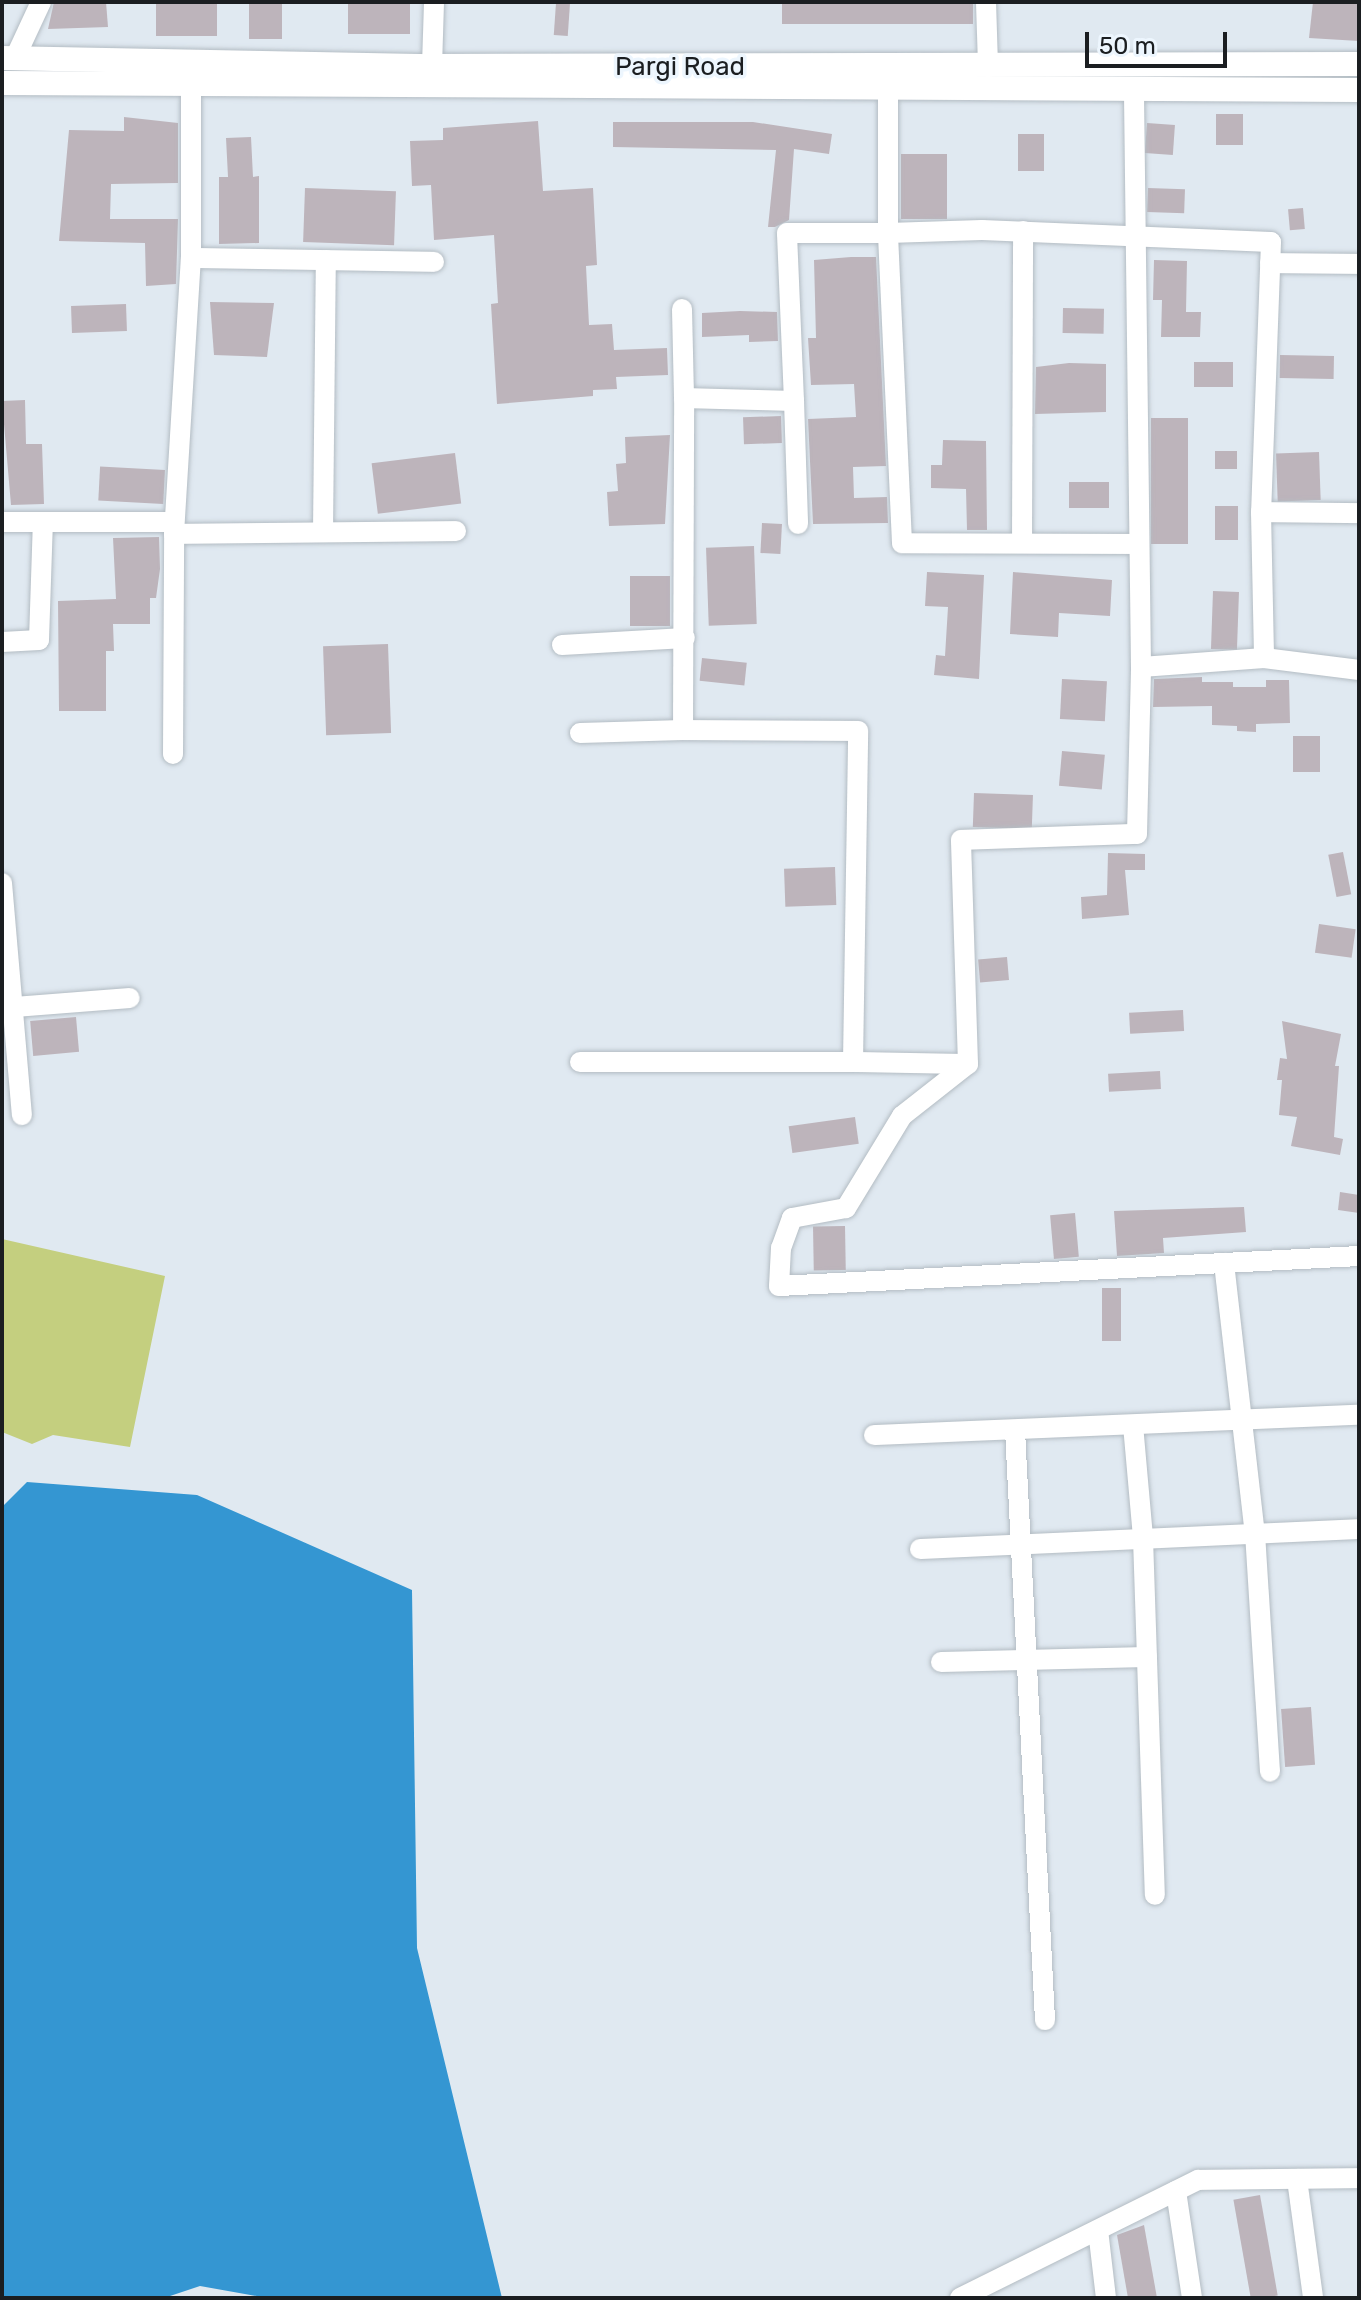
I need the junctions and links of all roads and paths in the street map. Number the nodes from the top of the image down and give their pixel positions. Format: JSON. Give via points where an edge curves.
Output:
{"nodes":[{"id":1,"x":41,"y":2,"type":"edge"},
{"id":2,"x":434,"y":2,"type":"edge"},
{"id":3,"x":986,"y":2,"type":"edge"},
{"id":4,"x":8,"y":58,"type":"edge"},
{"id":5,"x":1359,"y":64,"type":"edge"},
{"id":6,"x":1248,"y":65,"type":"junction"},
{"id":7,"x":432,"y":66,"type":"junction"},
{"id":8,"x":988,"y":67,"type":"junction"},
{"id":9,"x":2,"y":83,"type":"edge"},
{"id":10,"x":191,"y":87,"type":"junction"},
{"id":11,"x":1248,"y":90,"type":"junction"},
{"id":12,"x":1359,"y":90,"type":"edge"},
{"id":13,"x":888,"y":91,"type":"junction"},
{"id":14,"x":1134,"y":91,"type":"junction"},
{"id":15,"x":1023,"y":231,"type":"junction"},
{"id":16,"x":888,"y":233,"type":"junction"},
{"id":17,"x":1136,"y":234,"type":"junction"},
{"id":18,"x":191,"y":258,"type":"junction"},
{"id":19,"x":326,"y":260,"type":"junction"},
{"id":20,"x":434,"y":262,"type":"dead end"},
{"id":21,"x":1270,"y":263,"type":"junction"},
{"id":22,"x":1359,"y":264,"type":"edge"},
{"id":23,"x":682,"y":309,"type":"dead end"},
{"id":24,"x":684,"y":398,"type":"junction"},
{"id":25,"x":794,"y":401,"type":"junction"},
{"id":26,"x":1261,"y":512,"type":"junction"},
{"id":27,"x":1359,"y":513,"type":"edge"},
{"id":28,"x":2,"y":522,"type":"edge"},
{"id":29,"x":43,"y":522,"type":"junction"},
{"id":30,"x":798,"y":524,"type":"dead end"},
{"id":31,"x":174,"y":528,"type":"junction"},
{"id":32,"x":456,"y":531,"type":"dead end"},
{"id":33,"x":323,"y":532,"type":"junction"},
{"id":34,"x":1022,"y":543,"type":"junction"},
{"id":35,"x":1138,"y":544,"type":"junction"},
{"id":36,"x":685,"y":638,"type":"junction"},
{"id":37,"x":2,"y":642,"type":"edge"},
{"id":38,"x":562,"y":645,"type":"dead end"},
{"id":39,"x":1264,"y":658,"type":"junction"},
{"id":40,"x":1141,"y":667,"type":"junction"},
{"id":41,"x":1359,"y":670,"type":"edge"},
{"id":42,"x":683,"y":730,"type":"junction"},
{"id":43,"x":580,"y":733,"type":"dead end"},
{"id":44,"x":173,"y":754,"type":"dead end"},
{"id":45,"x":2,"y":883,"type":"edge"},
{"id":46,"x":130,"y":998,"type":"dead end"},
{"id":47,"x":7,"y":1008,"type":"edge"},
{"id":48,"x":580,"y":1062,"type":"dead end"},
{"id":49,"x":853,"y":1062,"type":"junction"},
{"id":50,"x":968,"y":1064,"type":"junction"},
{"id":51,"x":22,"y":1115,"type":"dead end"},
{"id":52,"x":1359,"y":1256,"type":"edge"},
{"id":53,"x":1224,"y":1263,"type":"junction"},
{"id":54,"x":1359,"y":1415,"type":"edge"},
{"id":55,"x":1242,"y":1419,"type":"junction"},
{"id":56,"x":1133,"y":1425,"type":"junction"},
{"id":57,"x":1015,"y":1430,"type":"junction"},
{"id":58,"x":874,"y":1435,"type":"dead end"},
{"id":59,"x":1359,"y":1529,"type":"edge"},
{"id":60,"x":1255,"y":1533,"type":"junction"},
{"id":61,"x":1143,"y":1538,"type":"junction"},
{"id":62,"x":1021,"y":1544,"type":"junction"},
{"id":63,"x":920,"y":1549,"type":"dead end"},
{"id":64,"x":1147,"y":1657,"type":"junction"},
{"id":65,"x":941,"y":1662,"type":"dead end"},
{"id":66,"x":1027,"y":1662,"type":"junction"},
{"id":67,"x":1270,"y":1772,"type":"dead end"},
{"id":68,"x":1155,"y":1895,"type":"dead end"},
{"id":69,"x":1045,"y":2020,"type":"dead end"},
{"id":70,"x":1359,"y":2178,"type":"edge"},
{"id":71,"x":1297,"y":2179,"type":"junction"},
{"id":72,"x":1176,"y":2191,"type":"junction"},
{"id":73,"x":1098,"y":2230,"type":"junction"},
{"id":74,"x":960,"y":2298,"type":"edge"},
{"id":75,"x":1106,"y":2298,"type":"edge"},
{"id":76,"x":1192,"y":2298,"type":"edge"},
{"id":77,"x":1313,"y":2298,"type":"edge"}],
"edges":[{"from":1,"to":4,"type":"street"},
{"from":2,"to":7,"type":"street"},
{"from":3,"to":8,"type":"street"},
{"from":4,"to":7,"type":"main road","name":"Pargi Road"},
{"from":5,"to":6,"type":"main road","name":"Pargi Road"},
{"from":6,"to":8,"type":"main road","name":"Pargi Road"},
{"from":6,"to":11,"type":"main road"},
{"from":7,"to":8,"type":"main road","name":"Pargi Road"},
{"from":9,"to":10,"type":"main road","name":"Pargi Road"},
{"from":10,"to":13,"type":"main road","name":"Pargi Road"},
{"from":10,"to":18,"type":"street"},
{"from":11,"to":12,"type":"main road","name":"Pargi Road"},
{"from":11,"to":14,"type":"main road","name":"Pargi Road"},
{"from":13,"to":14,"type":"main road","name":"Pargi Road"},
{"from":13,"to":16,"type":"street"},
{"from":14,"to":17,"type":"street"},
{"from":15,"to":16,"type":"street"},
{"from":15,"to":17,"type":"street"},
{"from":15,"to":34,"type":"street"},
{"from":16,"to":25,"type":"street","via":[[787,233]]},
{"from":16,"to":34,"type":"street","via":[[902,543]]},
{"from":17,"to":21,"type":"street","via":[[1271,242]]},
{"from":17,"to":35,"type":"street"},
{"from":18,"to":19,"type":"street"},
{"from":18,"to":31,"type":"street"},
{"from":19,"to":20,"type":"street"},
{"from":19,"to":33,"type":"street"},
{"from":21,"to":22,"type":"street"},
{"from":21,"to":26,"type":"street"},
{"from":23,"to":24,"type":"street"},
{"from":24,"to":25,"type":"street"},
{"from":24,"to":36,"type":"street"},
{"from":25,"to":30,"type":"street"},
{"from":26,"to":27,"type":"street"},
{"from":26,"to":39,"type":"street"},
{"from":28,"to":29,"type":"street"},
{"from":29,"to":31,"type":"street"},
{"from":29,"to":37,"type":"street","via":[[39,640]]},
{"from":31,"to":33,"type":"street"},
{"from":31,"to":44,"type":"street"},
{"from":32,"to":33,"type":"street"},
{"from":34,"to":35,"type":"street"},
{"from":35,"to":40,"type":"street"},
{"from":36,"to":38,"type":"street"},
{"from":36,"to":42,"type":"street"},
{"from":39,"to":40,"type":"street"},
{"from":39,"to":41,"type":"street"},
{"from":40,"to":50,"type":"street","via":[[1137,834],[961,840]]},
{"from":42,"to":43,"type":"street"},
{"from":42,"to":49,"type":"street","via":[[858,731]]},
{"from":45,"to":47,"type":"street"},
{"from":46,"to":47,"type":"street"},
{"from":47,"to":51,"type":"street"},
{"from":48,"to":49,"type":"street"},
{"from":49,"to":50,"type":"street"},
{"from":50,"to":53,"type":"street","via":[[902,1116],[846,1208],[792,1218],[781,1248],[779,1286]]},
{"from":52,"to":53,"type":"street"},
{"from":53,"to":55,"type":"street"},
{"from":54,"to":55,"type":"street"},
{"from":55,"to":56,"type":"street"},
{"from":55,"to":60,"type":"street"},
{"from":56,"to":57,"type":"street"},
{"from":56,"to":61,"type":"street"},
{"from":57,"to":58,"type":"street"},
{"from":57,"to":62,"type":"street"},
{"from":59,"to":60,"type":"street"},
{"from":60,"to":61,"type":"street"},
{"from":60,"to":67,"type":"street"},
{"from":61,"to":62,"type":"street"},
{"from":61,"to":64,"type":"street"},
{"from":62,"to":63,"type":"street"},
{"from":62,"to":66,"type":"street"},
{"from":64,"to":66,"type":"street"},
{"from":64,"to":68,"type":"street"},
{"from":65,"to":66,"type":"street"},
{"from":66,"to":69,"type":"street"},
{"from":70,"to":71,"type":"street"},
{"from":71,"to":72,"type":"street","via":[[1198,2180]]},
{"from":71,"to":77,"type":"street"},
{"from":72,"to":73,"type":"street"},
{"from":72,"to":76,"type":"street"},
{"from":73,"to":74,"type":"street"},
{"from":73,"to":75,"type":"street"}]}
